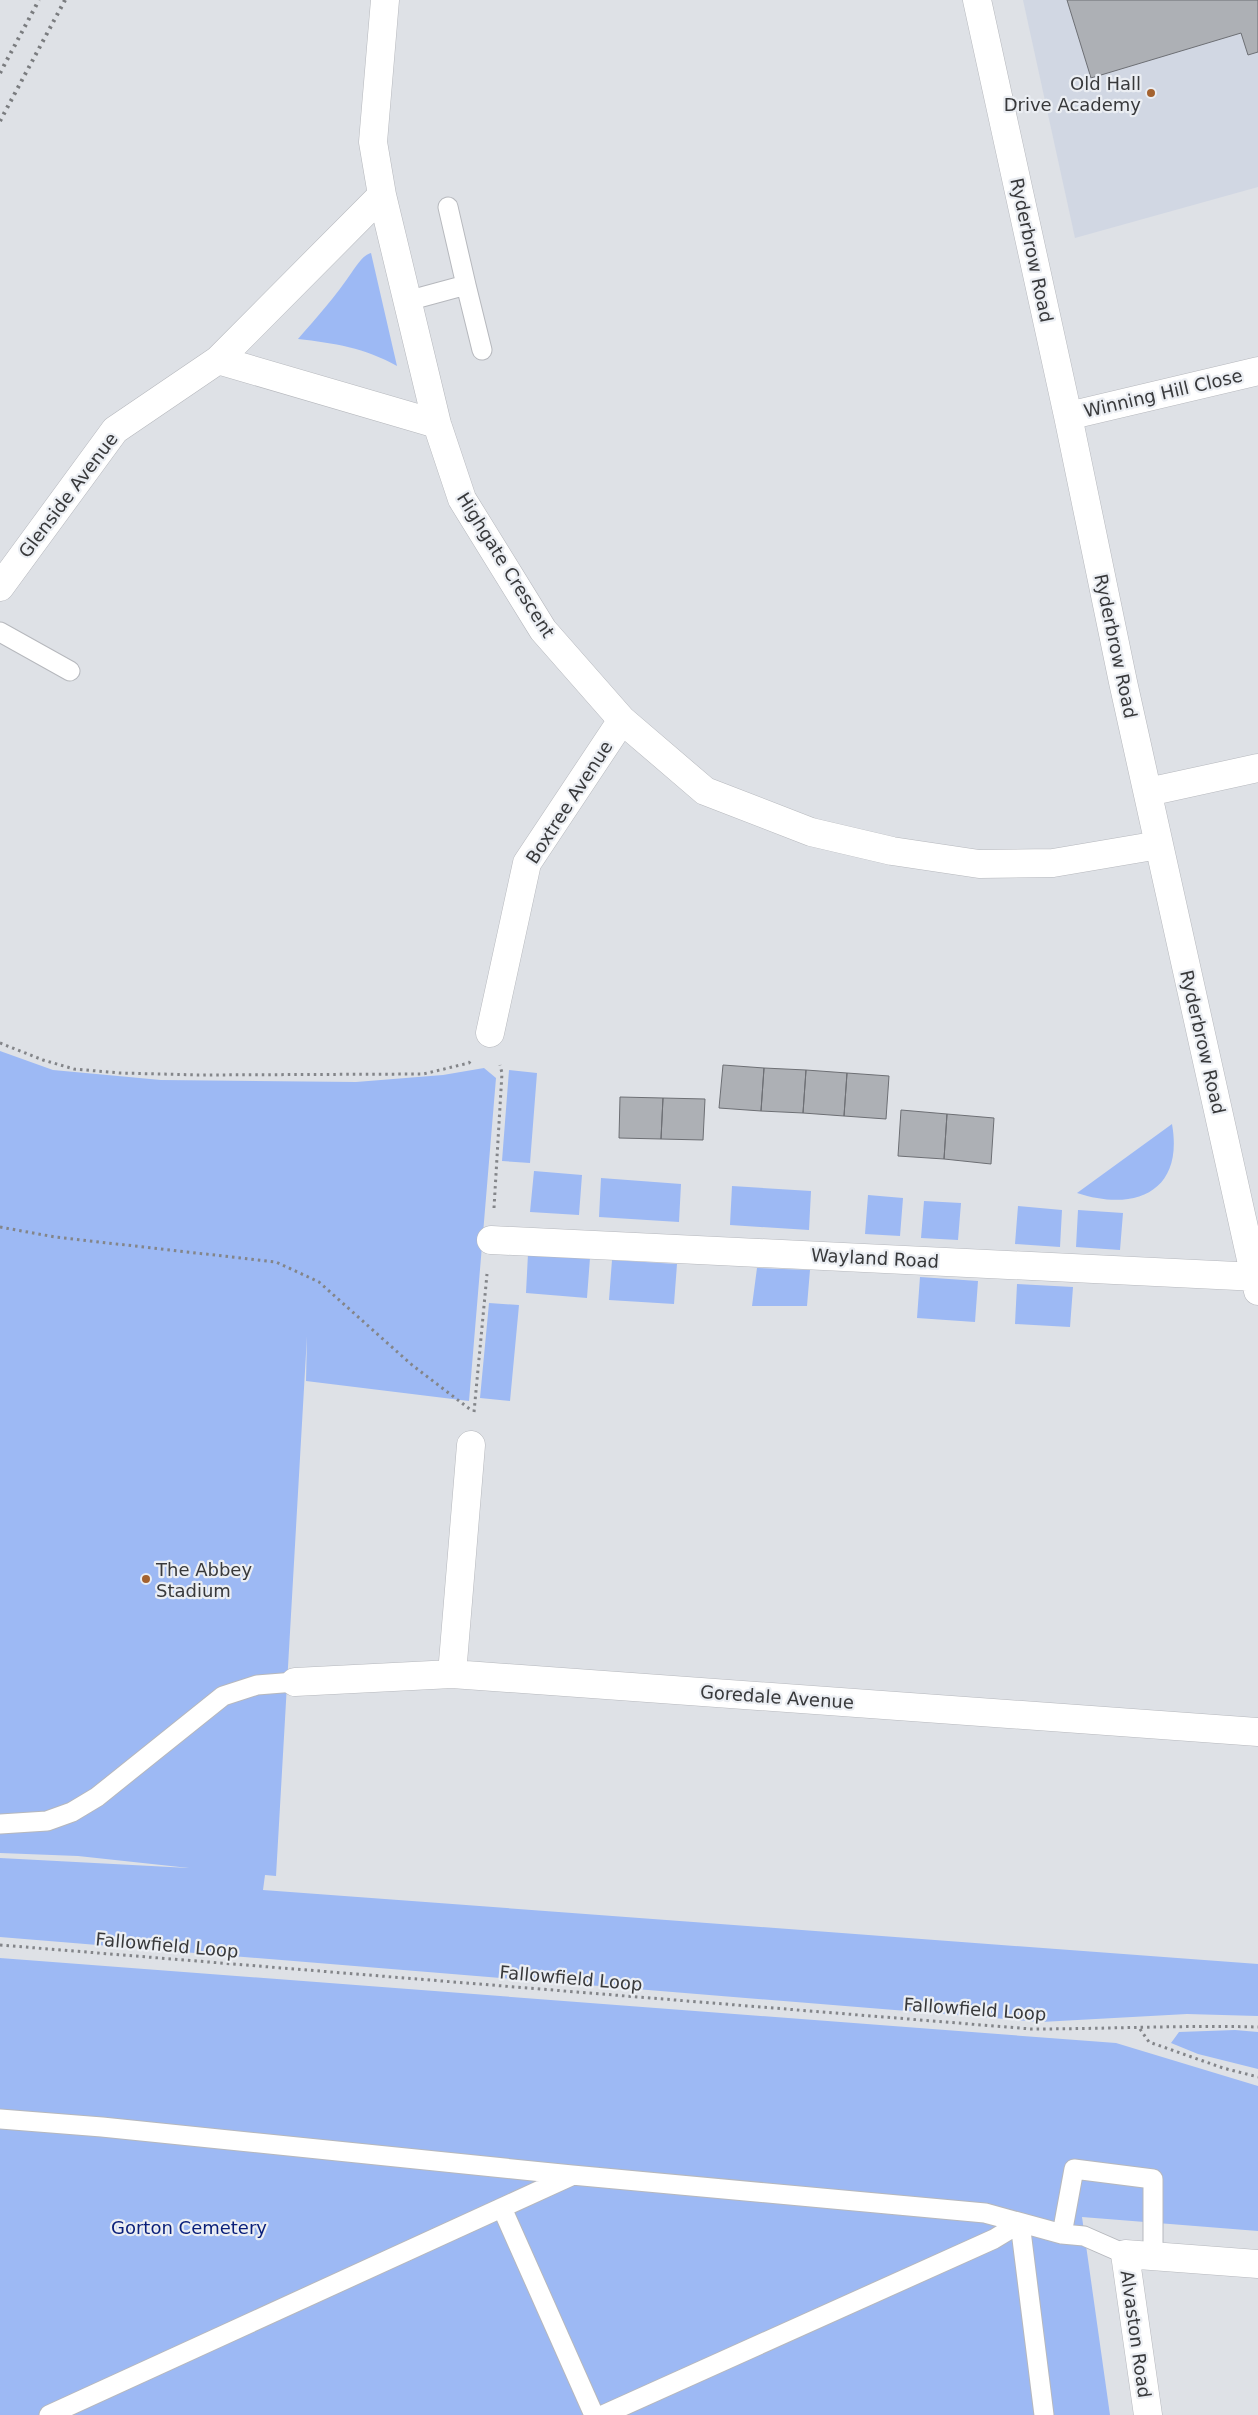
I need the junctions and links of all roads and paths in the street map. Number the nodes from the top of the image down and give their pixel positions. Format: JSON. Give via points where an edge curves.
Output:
{"nodes":[{"id":1,"x":385,"y":0,"type":"edge"},
{"id":2,"x":977,"y":0,"type":"edge"},
{"id":3,"x":382,"y":195,"type":"junction"},
{"id":4,"x":448,"y":207,"type":"dead end"},
{"id":5,"x":466,"y":285,"type":"junction"},
{"id":6,"x":407,"y":301,"type":"junction"},
{"id":7,"x":482,"y":350,"type":"dead end"},
{"id":8,"x":218,"y":360,"type":"junction"},
{"id":9,"x":1258,"y":371,"type":"edge"},
{"id":10,"x":1068,"y":416,"type":"junction"},
{"id":11,"x":437,"y":424,"type":"junction"},
{"id":12,"x":0,"y":587,"type":"edge"},
{"id":13,"x":0,"y":632,"type":"edge"},
{"id":14,"x":70,"y":671,"type":"dead end"},
{"id":15,"x":622,"y":720,"type":"junction"},
{"id":16,"x":1258,"y":768,"type":"edge"},
{"id":17,"x":1148,"y":792,"type":"junction"},
{"id":18,"x":1159,"y":845,"type":"junction"},
{"id":19,"x":490,"y":1033,"type":"joint"},
{"id":20,"x":0,"y":1043,"type":"edge"},
{"id":21,"x":0,"y":1227,"type":"edge"},
{"id":22,"x":491,"y":1240,"type":"dead end"},
{"id":23,"x":1257,"y":1282,"type":"edge"},
{"id":24,"x":474,"y":1412,"type":"dead end"},
{"id":25,"x":471,"y":1445,"type":"dead end"},
{"id":26,"x":452,"y":1674,"type":"junction"},
{"id":27,"x":295,"y":1682,"type":"joint"},
{"id":28,"x":1258,"y":1732,"type":"edge"},
{"id":29,"x":0,"y":1824,"type":"edge"},
{"id":30,"x":0,"y":1946,"type":"edge"},
{"id":31,"x":1258,"y":2027,"type":"edge"},
{"id":32,"x":1140,"y":2029,"type":"junction"},
{"id":33,"x":1258,"y":2077,"type":"edge"},
{"id":34,"x":0,"y":2119,"type":"edge"},
{"id":35,"x":572,"y":2175,"type":"junction"},
{"id":36,"x":502,"y":2208,"type":"junction"},
{"id":37,"x":1020,"y":2223,"type":"junction"},
{"id":38,"x":1062,"y":2234,"type":"junction"},
{"id":39,"x":1125,"y":2254,"type":"junction"},
{"id":40,"x":1153,"y":2256,"type":"junction"},
{"id":41,"x":1258,"y":2264,"type":"edge"},
{"id":42,"x":49,"y":2415,"type":"edge"},
{"id":43,"x":594,"y":2415,"type":"edge"},
{"id":44,"x":603,"y":2415,"type":"edge"},
{"id":45,"x":1044,"y":2415,"type":"edge"},
{"id":46,"x":1148,"y":2415,"type":"edge"}],
"edges":[{"from":1,"to":3,"type":"street","name":"Highgate Crescent","via":[[372,142]]},
{"from":2,"to":10,"type":"street","name":"Ryderbrow Road"},
{"from":3,"to":6,"type":"street","name":"Highgate Crescent"},
{"from":3,"to":8,"type":"street","name":"Glenside Avenue"},
{"from":4,"to":5,"type":"lane"},
{"from":5,"to":6,"type":"lane"},
{"from":5,"to":7,"type":"lane"},
{"from":6,"to":11,"type":"street","name":"Highgate Crescent"},
{"from":8,"to":11,"type":"street"},
{"from":8,"to":12,"type":"street","name":"Glenside Avenue","via":[[115,430]]},
{"from":9,"to":10,"type":"street","name":"Winning Hill Close"},
{"from":10,"to":17,"type":"street","name":"Ryderbrow Road"},
{"from":11,"to":15,"type":"street","name":"Highgate Crescent","via":[[462,499],[543,630]]},
{"from":13,"to":14,"type":"lane"},
{"from":15,"to":18,"type":"street","name":"Highgate Crescent","via":[[705,790],[820,834],[892,851],[979,864],[1053,862]]},
{"from":15,"to":19,"type":"street","name":"Boxtree Avenue","via":[[527,863]]},
{"from":16,"to":17,"type":"street"},
{"from":17,"to":18,"type":"street","name":"Ryderbrow Road"},
{"from":18,"to":23,"type":"street","name":"Ryderbrow Road"},
{"from":19,"to":20,"type":"path","via":[[469,1063],[423,1074],[367,1076],[199,1075],[74,1069]]},
{"from":21,"to":24,"type":"path","via":[[55,1237],[276,1262],[319,1282],[412,1365]]},
{"from":22,"to":23,"type":"street","name":"Wayland Road"},
{"from":25,"to":26,"type":"street"},
{"from":26,"to":27,"type":"street","name":"Goredale Avenue"},
{"from":26,"to":28,"type":"street","name":"Goredale Avenue"},
{"from":27,"to":29,"type":"lane","via":[[257,1685],[223,1696],[97,1798],[72,1812],[47,1821]]},
{"from":30,"to":32,"type":"path","name":"Fallowfield Loop","via":[[1031,2029]]},
{"from":31,"to":32,"type":"path","name":"Fallowfield Loop","via":[[1182,2025]]},
{"from":32,"to":33,"type":"path","via":[[1149,2042]]},
{"from":34,"to":35,"type":"lane","via":[[102,2126]]},
{"from":35,"to":36,"type":"lane"},
{"from":35,"to":37,"type":"lane","via":[[985,2213]]},
{"from":36,"to":42,"type":"lane"},
{"from":36,"to":43,"type":"lane"},
{"from":37,"to":38,"type":"lane"},
{"from":37,"to":44,"type":"lane","via":[[994,2239]]},
{"from":37,"to":45,"type":"lane"},
{"from":38,"to":39,"type":"lane","via":[[1084,2236]]},
{"from":38,"to":40,"type":"lane","via":[[1074,2169],[1153,2179]]},
{"from":39,"to":40,"type":"street"},
{"from":39,"to":46,"type":"street","name":"Alvaston Road"},
{"from":40,"to":41,"type":"street"}]}
